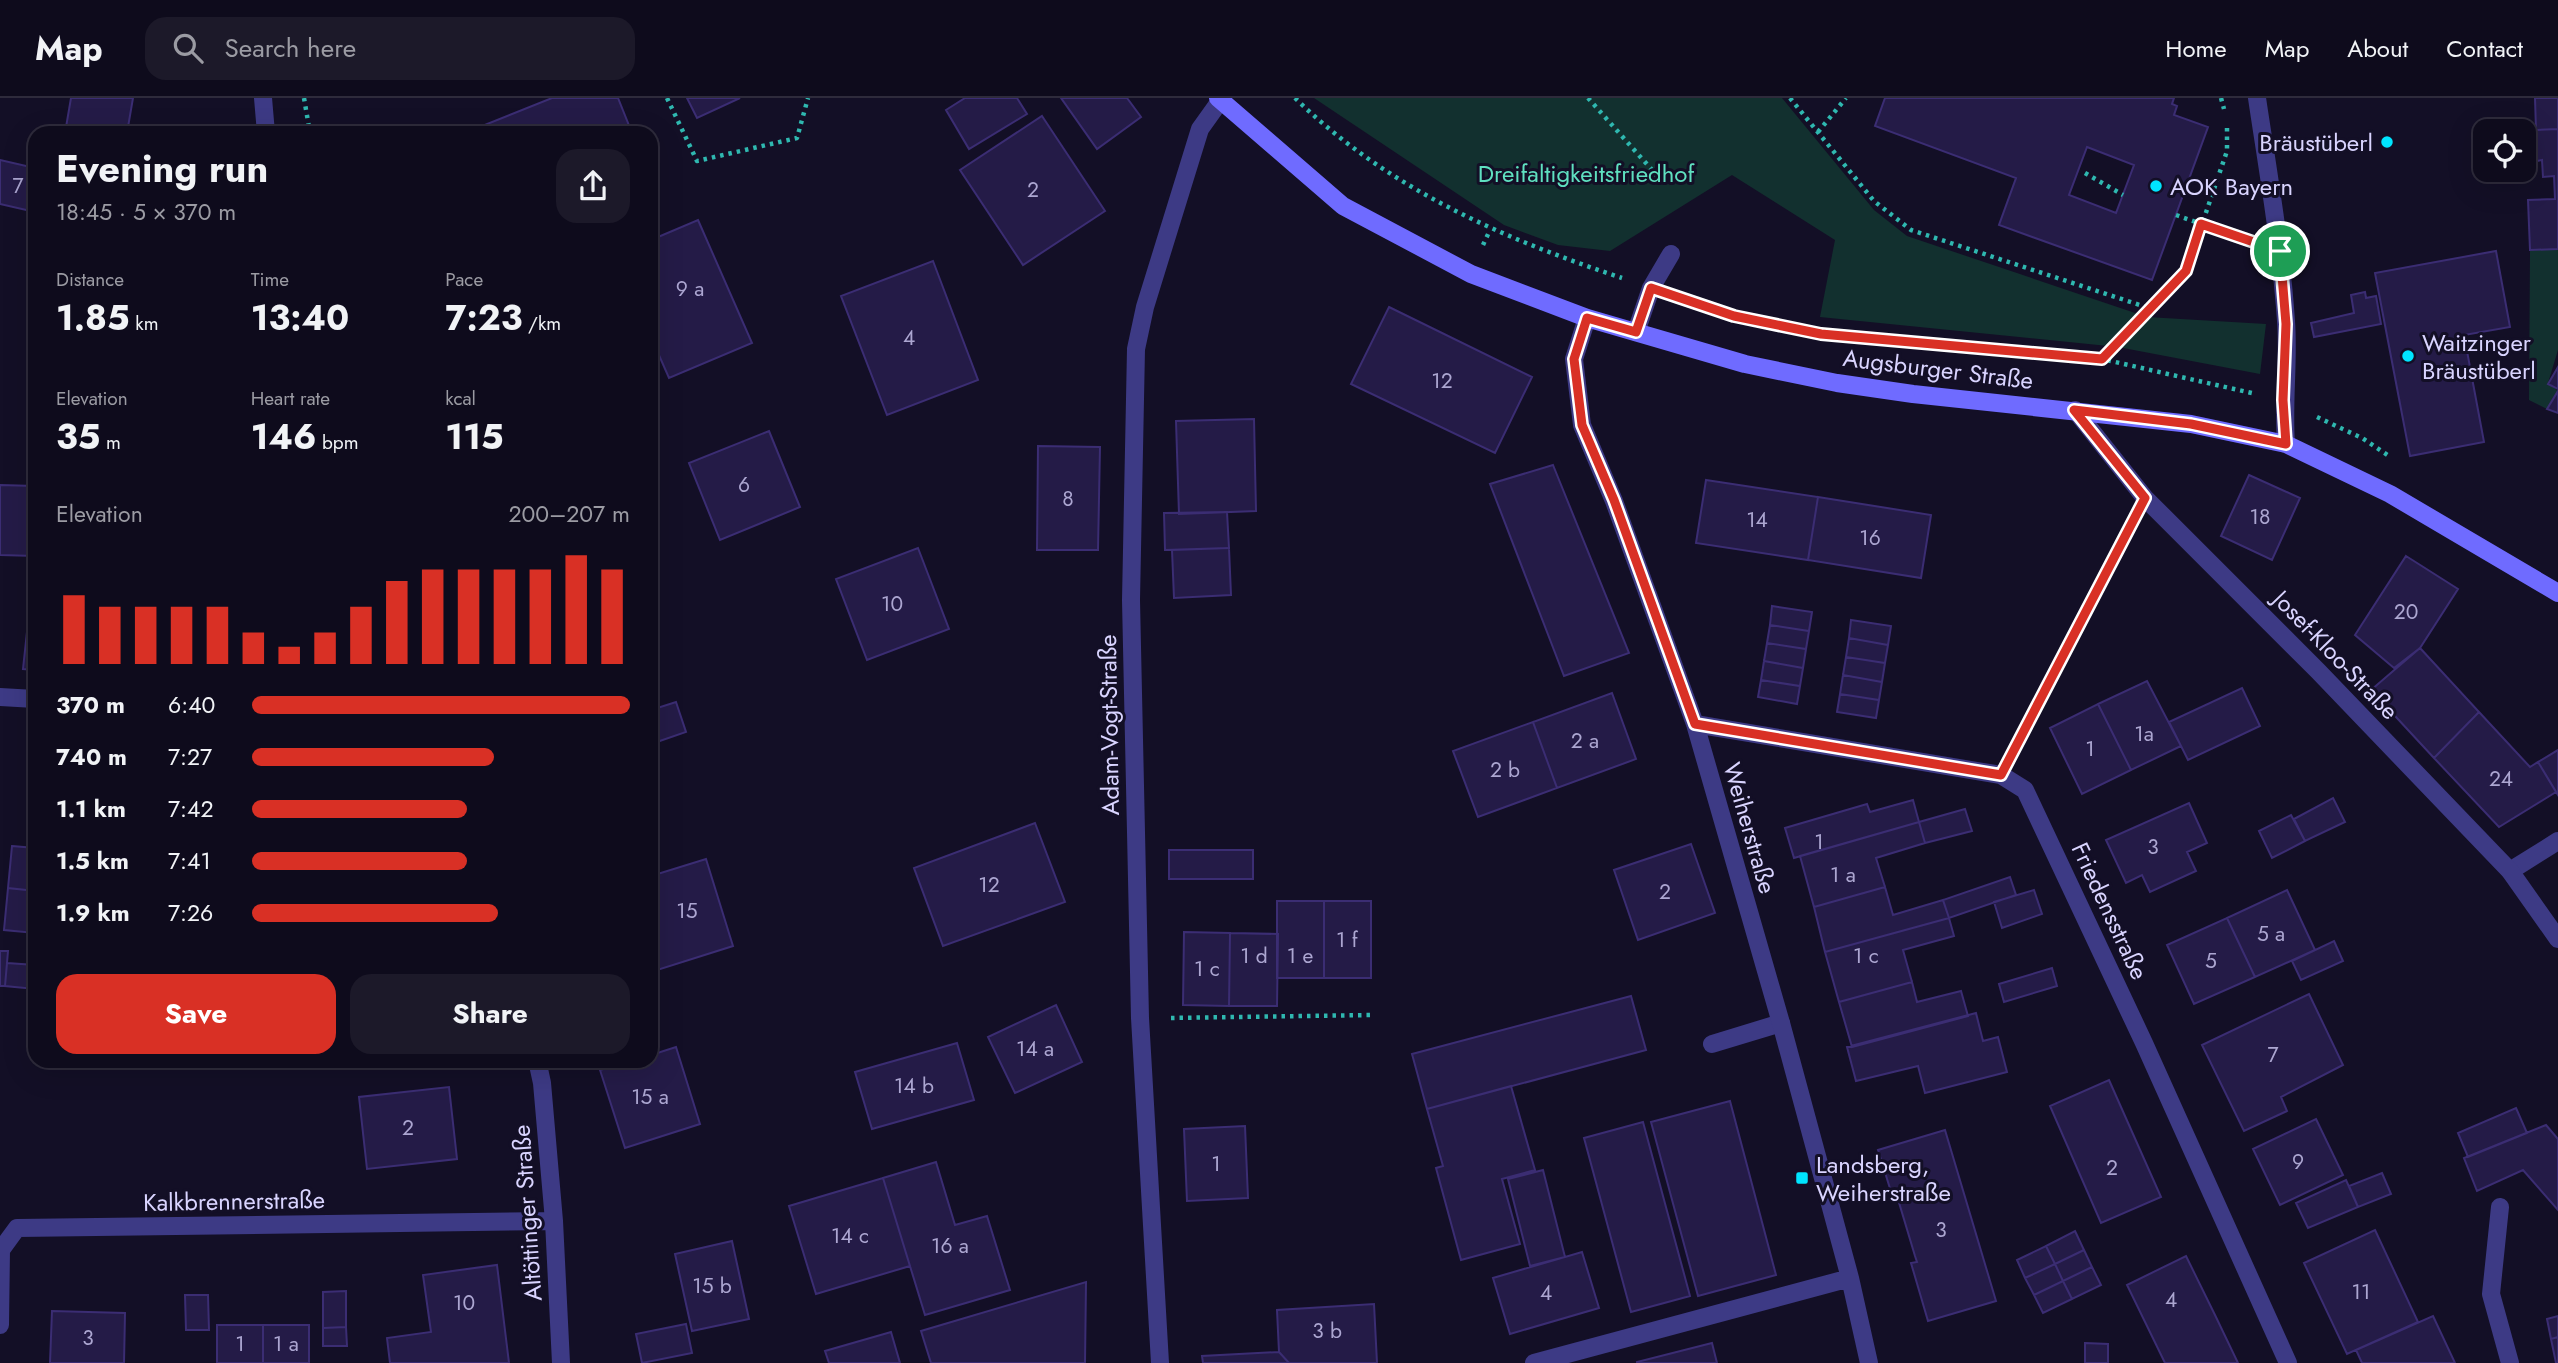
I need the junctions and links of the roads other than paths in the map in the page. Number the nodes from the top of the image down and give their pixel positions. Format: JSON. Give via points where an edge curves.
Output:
{"nodes":[{"id":1,"x":263,"y":98,"type":"edge"},
{"id":2,"x":2257,"y":98,"type":"edge"},
{"id":3,"x":1219,"y":99,"type":"edge"},
{"id":4,"x":266,"y":126,"type":"edge"},
{"id":5,"x":1671,"y":254,"type":"dead end"},
{"id":6,"x":1587,"y":318,"type":"junction"},
{"id":7,"x":1636,"y":332,"type":"junction"},
{"id":8,"x":2074,"y":410,"type":"junction"},
{"id":9,"x":2286,"y":444,"type":"junction"},
{"id":10,"x":2558,"y":593,"type":"edge"},
{"id":11,"x":0,"y":697,"type":"edge"},
{"id":12,"x":28,"y":699,"type":"edge"},
{"id":13,"x":1695,"y":724,"type":"junction"},
{"id":14,"x":2558,"y":841,"type":"edge"},
{"id":15,"x":2510,"y":871,"type":"junction"},
{"id":16,"x":2558,"y":939,"type":"edge"},
{"id":17,"x":1781,"y":1023,"type":"junction"},
{"id":18,"x":1712,"y":1044,"type":"dead end"},
{"id":19,"x":539,"y":1068,"type":"edge"},
{"id":20,"x":2500,"y":1207,"type":"dead end"},
{"id":21,"x":554,"y":1221,"type":"junction"},
{"id":22,"x":1850,"y":1278,"type":"junction"},
{"id":23,"x":0,"y":1325,"type":"edge"},
{"id":24,"x":561,"y":1363,"type":"edge"},
{"id":25,"x":1160,"y":1363,"type":"edge"},
{"id":26,"x":1534,"y":1363,"type":"edge"},
{"id":27,"x":1868,"y":1363,"type":"edge"},
{"id":28,"x":2288,"y":1363,"type":"edge"},
{"id":29,"x":2510,"y":1363,"type":"edge"}],
"edges":[{"from":1,"to":4,"type":"street"},
{"from":2,"to":9,"type":"street","via":[[2280,251],[2286,324]]},
{"from":3,"to":6,"type":"street","name":"Augsburger Straße","via":[[1343,206],[1471,274]]},
{"from":3,"to":25,"type":"street","name":"Adam-Vogt-Straße","via":[[1200,129],[1136,349],[1131,600],[1140,1018]]},
{"from":5,"to":7,"type":"street","via":[[1651,288]]},
{"from":6,"to":7,"type":"street","name":"Augsburger Straße"},
{"from":6,"to":13,"type":"street","name":"Weiherstraße","via":[[1574,359],[1582,425]]},
{"from":7,"to":8,"type":"street","name":"Augsburger Straße","via":[[1745,364],[1837,383]]},
{"from":8,"to":9,"type":"street","name":"Augsburger Straße","via":[[2191,424]]},
{"from":8,"to":15,"type":"street","name":"Josef-Kloo-Straße","via":[[2145,498]]},
{"from":9,"to":10,"type":"street","name":"Augsburger Straße","via":[[2390,494]]},
{"from":11,"to":12,"type":"street"},
{"from":13,"to":17,"type":"street","name":"Weiherstraße"},
{"from":13,"to":28,"type":"street","name":"Friedensstraße","via":[[2001,775],[2025,790]]},
{"from":14,"to":15,"type":"street"},
{"from":15,"to":16,"type":"street","name":"Josef-Kloo-Straße"},
{"from":17,"to":18,"type":"street"},
{"from":17,"to":22,"type":"street","name":"Weiherstraße"},
{"from":19,"to":21,"type":"street","name":"Altöttinger Straße"},
{"from":20,"to":29,"type":"street","via":[[2491,1294]]},
{"from":21,"to":23,"type":"street","name":"Kalkbrennerstraße","via":[[17,1228],[2,1250]]},
{"from":21,"to":24,"type":"street","name":"Altöttinger Straße"},
{"from":22,"to":26,"type":"street"},
{"from":22,"to":27,"type":"street","name":"Weiherstraße"}]}
